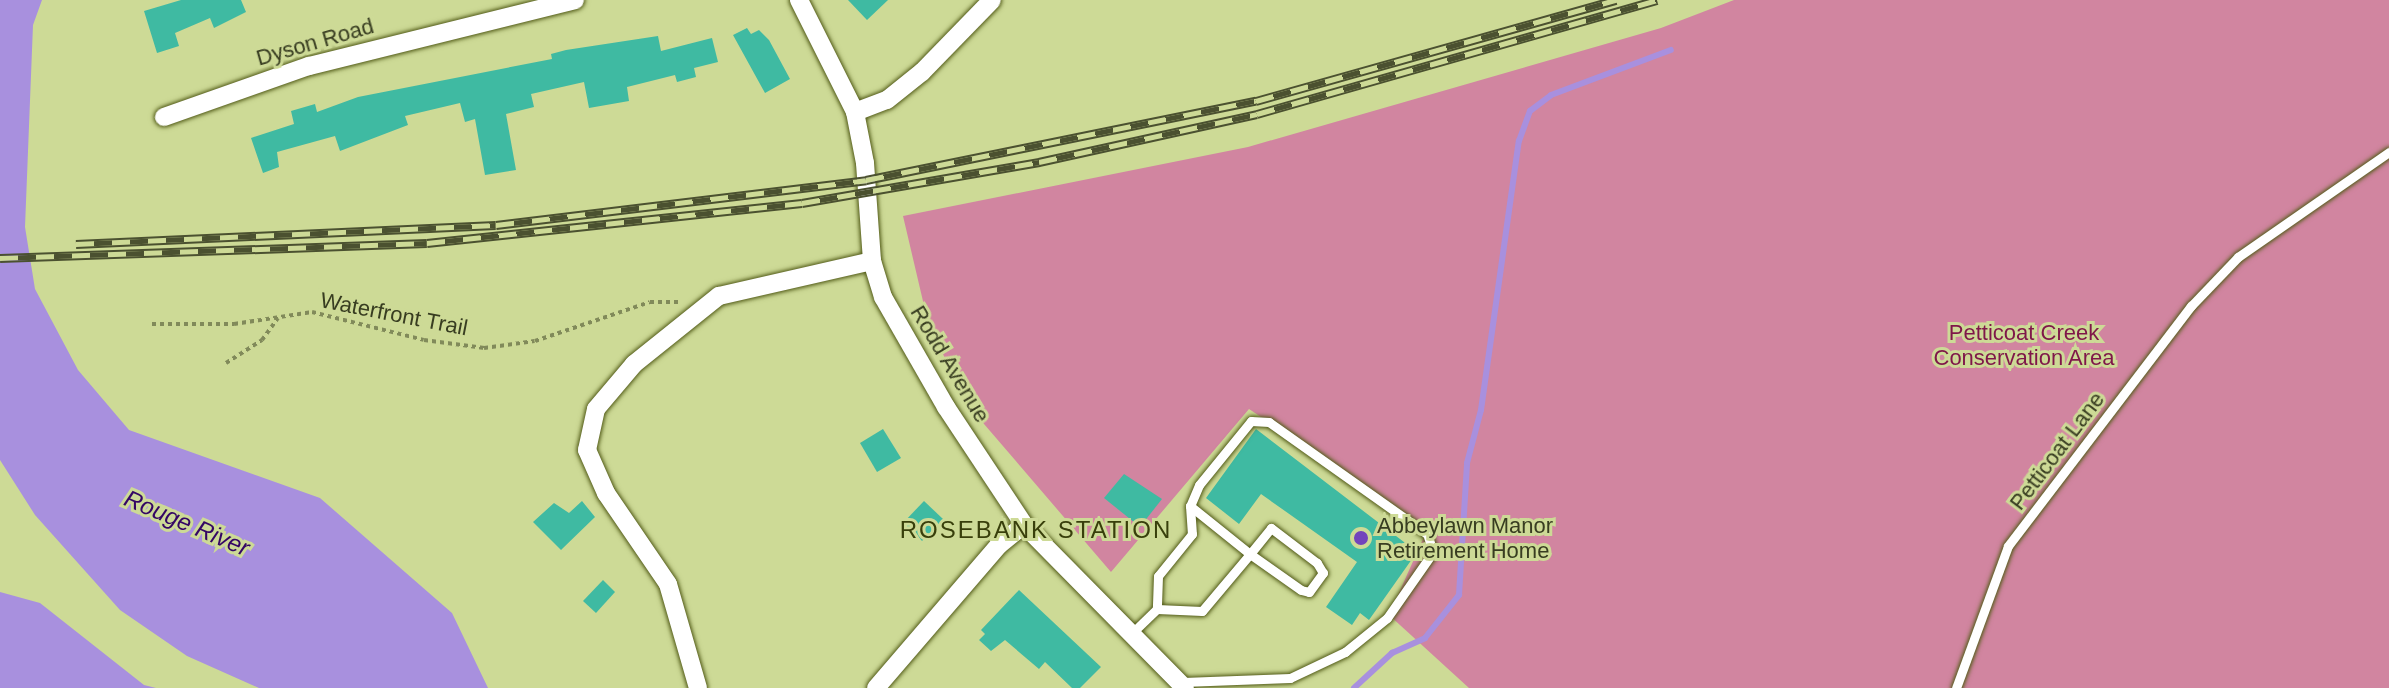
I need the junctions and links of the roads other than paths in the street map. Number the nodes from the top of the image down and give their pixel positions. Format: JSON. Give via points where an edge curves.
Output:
{"nodes":[{"id":1,"x":575,"y":0,"type":"edge"},
{"id":2,"x":799,"y":0,"type":"edge"},
{"id":3,"x":992,"y":0,"type":"edge"},
{"id":4,"x":855,"y":112,"type":"junction"},
{"id":5,"x":164,"y":117,"type":"dead end"},
{"id":6,"x":2389,"y":152,"type":"edge"},
{"id":7,"x":872,"y":261,"type":"junction"},
{"id":8,"x":1190,"y":506,"type":"junction"},
{"id":9,"x":1024,"y":525,"type":"junction"},
{"id":10,"x":1250,"y":554,"type":"junction"},
{"id":11,"x":1157,"y":609,"type":"junction"},
{"id":12,"x":1132,"y":633,"type":"junction"},
{"id":13,"x":1182,"y":685,"type":"edge"},
{"id":14,"x":698,"y":688,"type":"edge"},
{"id":15,"x":876,"y":688,"type":"edge"},
{"id":16,"x":1956,"y":688,"type":"edge"}],
"edges":[{"from":1,"to":5,"type":"street","name":"Dyson Road","via":[[309,66]]},
{"from":2,"to":4,"type":"street","name":"Rodd Avenue"},
{"from":3,"to":4,"type":"street","via":[[922,72],[887,100]]},
{"from":4,"to":7,"type":"street","name":"Rodd Avenue","via":[[865,163]]},
{"from":6,"to":16,"type":"lane","name":"Petticoat Lane","via":[[2238,257],[2191,306],[2008,546]]},
{"from":7,"to":9,"type":"street","name":"Rodd Avenue","via":[[883,297],[938,393]]},
{"from":7,"to":14,"type":"street","via":[[719,296],[634,364],[596,409],[587,450],[606,493],[668,584]]},
{"from":8,"to":10,"type":"lane"},
{"from":8,"to":11,"type":"lane","via":[[1192,534],[1158,576]]},
{"from":8,"to":13,"type":"lane","via":[[1199,485],[1251,421],[1269,422],[1427,534],[1433,552],[1387,618],[1345,652],[1290,678]]},
{"from":9,"to":12,"type":"street","name":"Rodd Avenue"},
{"from":9,"to":15,"type":"street","via":[[999,545]]},
{"from":10,"to":10,"type":"lane","via":[[1301,590],[1309,592],[1323,573],[1271,528]]},
{"from":10,"to":11,"type":"lane","via":[[1202,611]]},
{"from":11,"to":12,"type":"lane"},
{"from":12,"to":13,"type":"street","name":"Rodd Avenue"}]}
